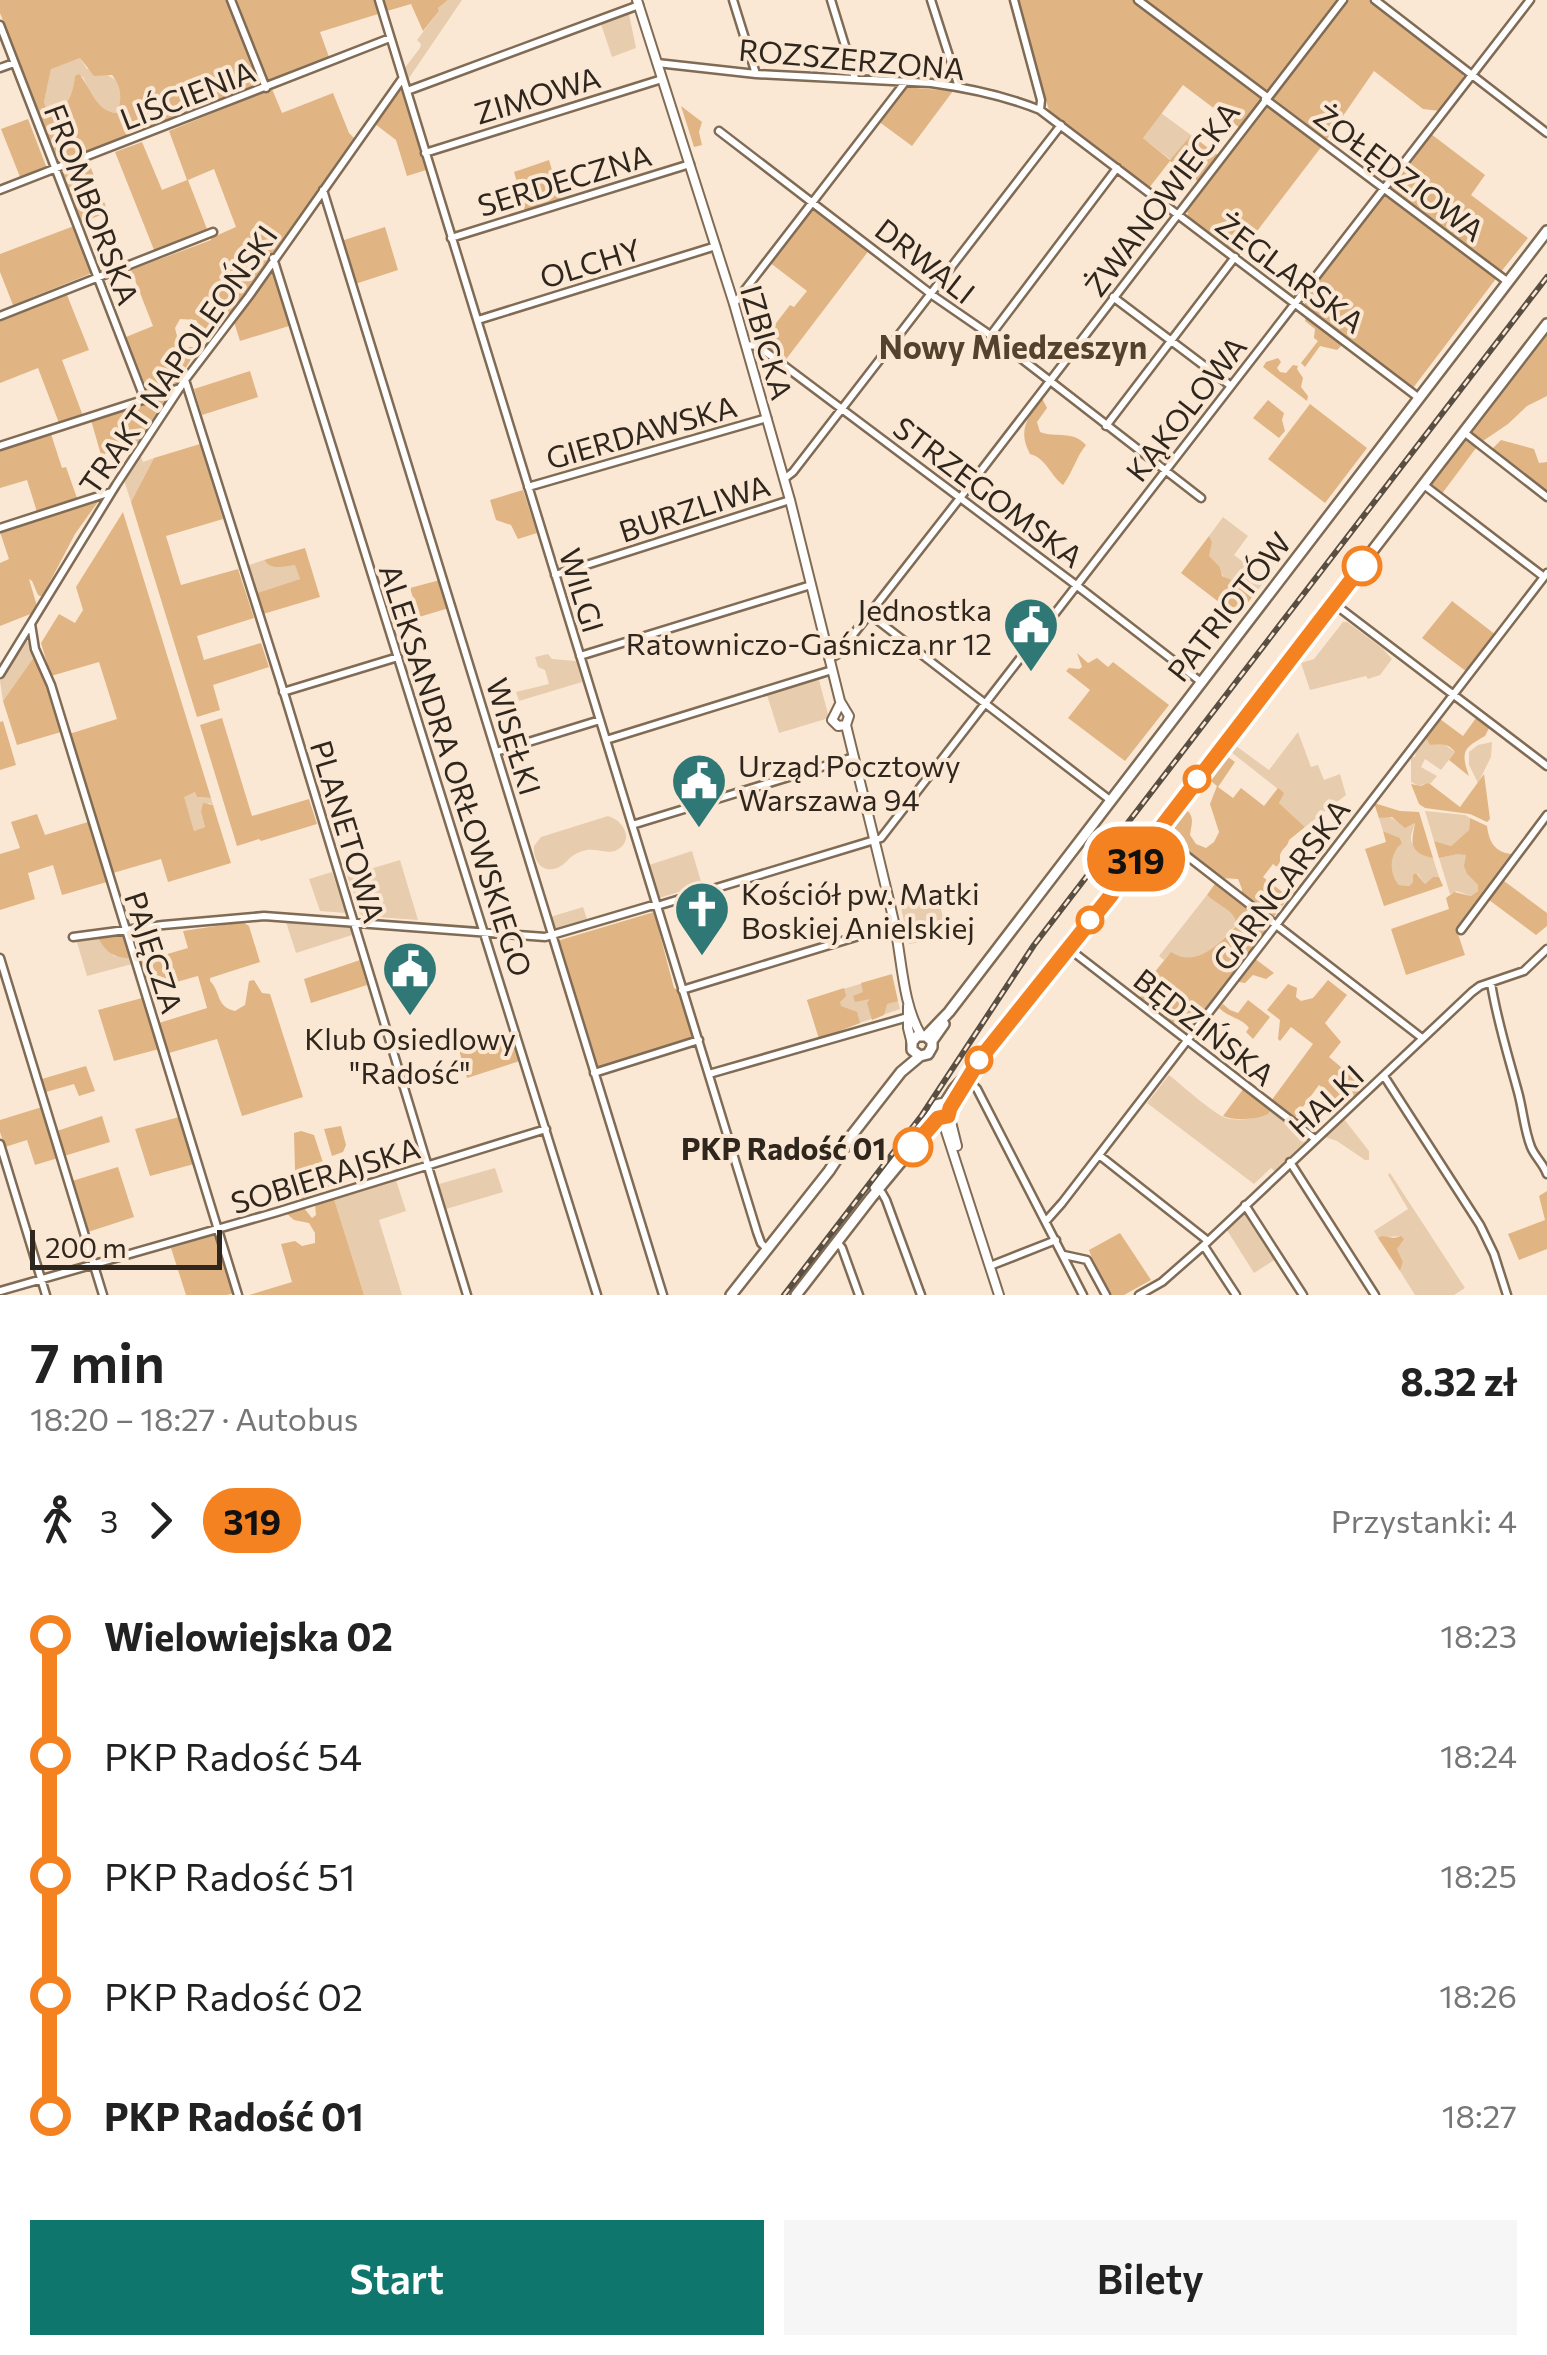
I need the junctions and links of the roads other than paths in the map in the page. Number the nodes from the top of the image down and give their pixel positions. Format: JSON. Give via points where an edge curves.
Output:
{"nodes":[{"id":1,"x":232,"y":0,"type":"edge"},
{"id":2,"x":379,"y":0,"type":"edge"},
{"id":3,"x":733,"y":0,"type":"edge"},
{"id":4,"x":832,"y":0,"type":"edge"},
{"id":5,"x":931,"y":0,"type":"edge"},
{"id":6,"x":1014,"y":0,"type":"edge"},
{"id":7,"x":1138,"y":0,"type":"edge"},
{"id":8,"x":1343,"y":0,"type":"edge"},
{"id":9,"x":1375,"y":0,"type":"edge"},
{"id":10,"x":1530,"y":0,"type":"edge"},
{"id":11,"x":638,"y":2,"type":"edge"},
{"id":12,"x":0,"y":25,"type":"edge"},
{"id":13,"x":390,"y":38,"type":"junction"},
{"id":14,"x":14,"y":63,"type":"junction"},
{"id":15,"x":658,"y":63,"type":"junction"},
{"id":16,"x":0,"y":68,"type":"edge"},
{"id":17,"x":756,"y":74,"type":"junction"},
{"id":18,"x":1472,"y":75,"type":"junction"},
{"id":19,"x":402,"y":78,"type":"junction"},
{"id":20,"x":855,"y":78,"type":"junction"},
{"id":21,"x":662,"y":79,"type":"junction"},
{"id":22,"x":906,"y":81,"type":"junction"},
{"id":23,"x":959,"y":87,"type":"junction"},
{"id":24,"x":266,"y":88,"type":"junction"},
{"id":25,"x":407,"y":91,"type":"junction"},
{"id":26,"x":1266,"y":98,"type":"junction"},
{"id":27,"x":1040,"y":110,"type":"junction"},
{"id":28,"x":1061,"y":125,"type":"junction"},
{"id":29,"x":719,"y":131,"type":"dead end"},
{"id":30,"x":1547,"y":133,"type":"edge"},
{"id":31,"x":425,"y":152,"type":"junction"},
{"id":32,"x":690,"y":164,"type":"junction"},
{"id":33,"x":55,"y":168,"type":"junction"},
{"id":34,"x":1118,"y":168,"type":"junction"},
{"id":35,"x":1385,"y":188,"type":"junction"},
{"id":36,"x":0,"y":190,"type":"edge"},
{"id":37,"x":323,"y":190,"type":"junction"},
{"id":38,"x":812,"y":202,"type":"junction"},
{"id":39,"x":1177,"y":214,"type":"junction"},
{"id":40,"x":1547,"y":231,"type":"edge"},
{"id":41,"x":213,"y":232,"type":"dead end"},
{"id":42,"x":451,"y":238,"type":"junction"},
{"id":43,"x":716,"y":246,"type":"junction"},
{"id":44,"x":1235,"y":257,"type":"junction"},
{"id":45,"x":273,"y":258,"type":"junction"},
{"id":46,"x":97,"y":277,"type":"junction"},
{"id":47,"x":1508,"y":282,"type":"junction"},
{"id":48,"x":931,"y":292,"type":"junction"},
{"id":49,"x":1114,"y":297,"type":"junction"},
{"id":50,"x":1296,"y":303,"type":"junction"},
{"id":51,"x":734,"y":304,"type":"junction"},
{"id":52,"x":0,"y":316,"type":"edge"},
{"id":53,"x":478,"y":320,"type":"junction"},
{"id":54,"x":1547,"y":324,"type":"edge"},
{"id":55,"x":990,"y":336,"type":"junction"},
{"id":56,"x":1170,"y":341,"type":"junction"},
{"id":57,"x":746,"y":345,"type":"junction"},
{"id":58,"x":1049,"y":382,"type":"junction"},
{"id":59,"x":183,"y":384,"type":"junction"},
{"id":60,"x":1231,"y":386,"type":"junction"},
{"id":61,"x":1419,"y":398,"type":"junction"},
{"id":62,"x":145,"y":400,"type":"junction"},
{"id":63,"x":842,"y":409,"type":"junction"},
{"id":64,"x":767,"y":418,"type":"junction"},
{"id":65,"x":1106,"y":426,"type":"junction"},
{"id":66,"x":1464,"y":432,"type":"junction"},
{"id":67,"x":0,"y":446,"type":"edge"},
{"id":68,"x":1166,"y":471,"type":"junction"},
{"id":69,"x":784,"y":480,"type":"junction"},
{"id":70,"x":1424,"y":485,"type":"junction"},
{"id":71,"x":528,"y":488,"type":"junction"},
{"id":72,"x":111,"y":492,"type":"junction"},
{"id":73,"x":960,"y":498,"type":"junction"},
{"id":74,"x":1201,"y":498,"type":"dead end"},
{"id":75,"x":1547,"y":498,"type":"edge"},
{"id":76,"x":790,"y":500,"type":"junction"},
{"id":77,"x":0,"y":528,"type":"edge"},
{"id":78,"x":555,"y":574,"type":"junction"},
{"id":79,"x":1546,"y":575,"type":"edge"},
{"id":80,"x":811,"y":584,"type":"junction"},
{"id":81,"x":1076,"y":584,"type":"junction"},
{"id":82,"x":1334,"y":603,"type":"junction"},
{"id":83,"x":868,"y":613,"type":"junction"},
{"id":84,"x":31,"y":624,"type":"junction"},
{"id":85,"x":580,"y":656,"type":"junction"},
{"id":86,"x":398,"y":657,"type":"junction"},
{"id":87,"x":829,"y":659,"type":"junction"},
{"id":88,"x":832,"y":670,"type":"junction"},
{"id":89,"x":0,"y":674,"type":"edge"},
{"id":90,"x":1201,"y":682,"type":"junction"},
{"id":91,"x":283,"y":692,"type":"junction"},
{"id":92,"x":1454,"y":695,"type":"junction"},
{"id":93,"x":986,"y":704,"type":"junction"},
{"id":94,"x":840,"y":707,"type":"junction"},
{"id":95,"x":600,"y":720,"type":"junction"},
{"id":96,"x":846,"y":725,"type":"junction"},
{"id":97,"x":606,"y":740,"type":"junction"},
{"id":98,"x":496,"y":752,"type":"junction"},
{"id":99,"x":854,"y":757,"type":"junction"},
{"id":100,"x":1547,"y":766,"type":"edge"},
{"id":101,"x":1110,"y":800,"type":"junction"},
{"id":102,"x":1547,"y":815,"type":"edge"},
{"id":103,"x":632,"y":825,"type":"junction"},
{"id":104,"x":1156,"y":832,"type":"junction"},
{"id":105,"x":874,"y":841,"type":"junction"},
{"id":106,"x":657,"y":906,"type":"junction"},
{"id":107,"x":354,"y":922,"type":"junction"},
{"id":108,"x":1277,"y":924,"type":"junction"},
{"id":109,"x":894,"y":925,"type":"junction"},
{"id":110,"x":125,"y":929,"type":"junction"},
{"id":111,"x":1461,"y":930,"type":"dead end"},
{"id":112,"x":485,"y":934,"type":"junction"},
{"id":113,"x":552,"y":935,"type":"junction"},
{"id":114,"x":73,"y":937,"type":"dead end"},
{"id":115,"x":1068,"y":948,"type":"junction"},
{"id":116,"x":1547,"y":949,"type":"edge"},
{"id":117,"x":0,"y":958,"type":"edge"},
{"id":118,"x":1491,"y":983,"type":"junction"},
{"id":119,"x":682,"y":990,"type":"junction"},
{"id":120,"x":909,"y":1002,"type":"junction"},
{"id":121,"x":908,"y":1017,"type":"junction"},
{"id":122,"x":926,"y":1037,"type":"junction"},
{"id":123,"x":1422,"y":1038,"type":"junction"},
{"id":124,"x":698,"y":1040,"type":"junction"},
{"id":125,"x":1188,"y":1040,"type":"junction"},
{"id":126,"x":915,"y":1050,"type":"junction"},
{"id":127,"x":976,"y":1065,"type":"junction"},
{"id":128,"x":594,"y":1073,"type":"junction"},
{"id":129,"x":709,"y":1074,"type":"junction"},
{"id":130,"x":1384,"y":1076,"type":"junction"},
{"id":131,"x":968,"y":1081,"type":"junction"},
{"id":132,"x":943,"y":1112,"type":"junction"},
{"id":133,"x":546,"y":1129,"type":"junction"},
{"id":134,"x":1315,"y":1139,"type":"junction"},
{"id":135,"x":0,"y":1144,"type":"edge"},
{"id":136,"x":1099,"y":1155,"type":"junction"},
{"id":137,"x":1290,"y":1162,"type":"junction"},
{"id":138,"x":429,"y":1166,"type":"junction"},
{"id":139,"x":1546,"y":1168,"type":"edge"},
{"id":140,"x":875,"y":1192,"type":"junction"},
{"id":141,"x":1245,"y":1204,"type":"junction"},
{"id":142,"x":1046,"y":1220,"type":"junction"},
{"id":143,"x":218,"y":1230,"type":"junction"},
{"id":144,"x":1056,"y":1240,"type":"junction"},
{"id":145,"x":838,"y":1243,"type":"junction"},
{"id":146,"x":1206,"y":1243,"type":"junction"},
{"id":147,"x":766,"y":1249,"type":"junction"},
{"id":148,"x":1062,"y":1255,"type":"junction"},
{"id":149,"x":94,"y":1264,"type":"junction"},
{"id":150,"x":990,"y":1266,"type":"junction"},
{"id":151,"x":42,"y":1279,"type":"junction"},
{"id":152,"x":1156,"y":1286,"type":"junction"},
{"id":153,"x":0,"y":1291,"type":"edge"},
{"id":154,"x":662,"y":1292,"type":"edge"},
{"id":155,"x":46,"y":1295,"type":"edge"},
{"id":156,"x":104,"y":1295,"type":"edge"},
{"id":157,"x":238,"y":1295,"type":"edge"},
{"id":158,"x":467,"y":1295,"type":"edge"},
{"id":159,"x":597,"y":1295,"type":"edge"},
{"id":160,"x":731,"y":1295,"type":"edge"},
{"id":161,"x":796,"y":1295,"type":"edge"},
{"id":162,"x":859,"y":1295,"type":"edge"},
{"id":163,"x":921,"y":1295,"type":"edge"},
{"id":164,"x":999,"y":1295,"type":"edge"},
{"id":165,"x":1084,"y":1295,"type":"edge"},
{"id":166,"x":1106,"y":1295,"type":"edge"},
{"id":167,"x":1138,"y":1295,"type":"edge"},
{"id":168,"x":1161,"y":1295,"type":"edge"},
{"id":169,"x":1236,"y":1295,"type":"edge"},
{"id":170,"x":1303,"y":1295,"type":"edge"},
{"id":171,"x":1374,"y":1295,"type":"edge"},
{"id":172,"x":1507,"y":1295,"type":"edge"}],
"edges":[{"from":1,"to":24,"type":"street"},
{"from":2,"to":13,"type":"street","name":"WILGI"},
{"from":3,"to":17,"type":"street"},
{"from":4,"to":20,"type":"street"},
{"from":5,"to":23,"type":"street"},
{"from":6,"to":27,"type":"street"},
{"from":7,"to":26,"type":"street","name":"ŻOŁĘDZIOWA"},
{"from":8,"to":26,"type":"street","name":"ŻWANOWIECKA"},
{"from":9,"to":18,"type":"street"},
{"from":10,"to":18,"type":"street","name":"KĄKOLOWA"},
{"from":11,"to":15,"type":"street","name":"IZBICKA"},
{"from":11,"to":25,"type":"street"},
{"from":12,"to":14,"type":"street","name":"FROMBORSKA"},
{"from":13,"to":19,"type":"street","name":"WILGI"},
{"from":13,"to":24,"type":"street","name":"LIŚCIENIA"},
{"from":14,"to":16,"type":"street"},
{"from":14,"to":33,"type":"street","name":"FROMBORSKA"},
{"from":15,"to":17,"type":"street","name":"ROZSZERZONA"},
{"from":15,"to":21,"type":"street","name":"IZBICKA"},
{"from":17,"to":20,"type":"street","name":"ROZSZERZONA"},
{"from":18,"to":30,"type":"street"},
{"from":18,"to":35,"type":"street","name":"KĄKOLOWA"},
{"from":19,"to":25,"type":"street","name":"WILGI"},
{"from":19,"to":37,"type":"street","name":"TRAKT NAPOLEOŃSKI"},
{"from":20,"to":22,"type":"street","name":"ROZSZERZONA"},
{"from":21,"to":31,"type":"street","name":"ZIMOWA"},
{"from":21,"to":32,"type":"street","name":"IZBICKA"},
{"from":22,"to":23,"type":"street","name":"ROZSZERZONA"},
{"from":22,"to":38,"type":"street"},
{"from":23,"to":27,"type":"street","name":"ROZSZERZONA"},
{"from":24,"to":33,"type":"street","name":"LIŚCIENIA"},
{"from":25,"to":31,"type":"street","name":"WILGI"},
{"from":26,"to":35,"type":"street","name":"ŻOŁĘDZIOWA"},
{"from":26,"to":39,"type":"street","name":"ŻWANOWIECKA"},
{"from":27,"to":28,"type":"street","name":"ŻEGLARSKA"},
{"from":28,"to":34,"type":"street","name":"ŻEGLARSKA"},
{"from":28,"to":48,"type":"street"},
{"from":29,"to":38,"type":"street","name":"DRWALI"},
{"from":31,"to":42,"type":"street","name":"WILGI"},
{"from":32,"to":42,"type":"street","name":"SERDECZNA"},
{"from":32,"to":43,"type":"street","name":"IZBICKA"},
{"from":33,"to":36,"type":"street","name":"LIŚCIENIA"},
{"from":33,"to":46,"type":"street","name":"FROMBORSKA"},
{"from":34,"to":39,"type":"street","name":"ŻEGLARSKA"},
{"from":34,"to":55,"type":"street"},
{"from":35,"to":47,"type":"street","name":"ŻOŁĘDZIOWA"},
{"from":35,"to":50,"type":"street","name":"KĄKOLOWA"},
{"from":37,"to":45,"type":"street","name":"TRAKT NAPOLEOŃSKI"},
{"from":37,"to":98,"type":"street","name":"WISEŁKI"},
{"from":38,"to":48,"type":"street","name":"DRWALI"},
{"from":38,"to":51,"type":"street"},
{"from":39,"to":44,"type":"street","name":"ŻEGLARSKA"},
{"from":39,"to":49,"type":"street","name":"ŻWANOWIECKA"},
{"from":40,"to":47,"type":"main road","name":"PATRIOTÓW"},
{"from":41,"to":46,"type":"street"},
{"from":42,"to":53,"type":"street","name":"WILGI"},
{"from":43,"to":51,"type":"street","name":"IZBICKA"},
{"from":43,"to":53,"type":"street","name":"OLCHY"},
{"from":44,"to":50,"type":"street","name":"ŻEGLARSKA"},
{"from":44,"to":56,"type":"street"},
{"from":45,"to":59,"type":"street","name":"TRAKT NAPOLEOŃSKI"},
{"from":45,"to":86,"type":"street","name":"ALEKSANDRA ORŁOWSKIEGO"},
{"from":46,"to":52,"type":"street"},
{"from":46,"to":62,"type":"street","name":"FROMBORSKA"},
{"from":47,"to":61,"type":"main road","name":"PATRIOTÓW"},
{"from":48,"to":55,"type":"street","name":"DRWALI"},
{"from":48,"to":63,"type":"street"},
{"from":49,"to":56,"type":"street"},
{"from":49,"to":58,"type":"street","name":"ŻWANOWIECKA"},
{"from":50,"to":60,"type":"street","name":"KĄKOLOWA"},
{"from":50,"to":61,"type":"street","name":"ŻEGLARSKA"},
{"from":51,"to":57,"type":"street","name":"IZBICKA"},
{"from":53,"to":71,"type":"street","name":"WILGI"},
{"from":54,"to":66,"type":"main road"},
{"from":55,"to":58,"type":"street","name":"DRWALI"},
{"from":56,"to":60,"type":"street"},
{"from":56,"to":65,"type":"street"},
{"from":57,"to":63,"type":"street","name":"STRZEGOMSKA","via":[[758,346]]},
{"from":57,"to":64,"type":"street","name":"IZBICKA"},
{"from":58,"to":65,"type":"street","name":"DRWALI"},
{"from":58,"to":73,"type":"street","name":"ŻWANOWIECKA"},
{"from":59,"to":62,"type":"street"},
{"from":59,"to":72,"type":"street","name":"TRAKT NAPOLEOŃSKI"},
{"from":59,"to":91,"type":"street","name":"PLANETOWA"},
{"from":60,"to":68,"type":"street","name":"KĄKOLOWA"},
{"from":61,"to":90,"type":"main road","name":"PATRIOTÓW"},
{"from":62,"to":67,"type":"street"},
{"from":63,"to":69,"type":"street"},
{"from":63,"to":73,"type":"street","name":"STRZEGOMSKA"},
{"from":64,"to":69,"type":"street","name":"IZBICKA"},
{"from":64,"to":71,"type":"street","name":"GIERDAWSKA"},
{"from":65,"to":68,"type":"street","name":"DRWALI"},
{"from":66,"to":70,"type":"main road"},
{"from":66,"to":75,"type":"street"},
{"from":68,"to":74,"type":"street","name":"DRWALI"},
{"from":68,"to":81,"type":"street","name":"KĄKOLOWA"},
{"from":69,"to":76,"type":"street","name":"IZBICKA"},
{"from":70,"to":79,"type":"street"},
{"from":70,"to":82,"type":"main road"},
{"from":71,"to":78,"type":"street","name":"WILGI"},
{"from":72,"to":77,"type":"street"},
{"from":72,"to":84,"type":"street","name":"TRAKT NAPOLEOŃSKI"},
{"from":73,"to":81,"type":"street","name":"STRZEGOMSKA"},
{"from":73,"to":83,"type":"street","name":"ŻWANOWIECKA"},
{"from":76,"to":78,"type":"street","name":"BURZLIWA"},
{"from":76,"to":80,"type":"street","name":"IZBICKA"},
{"from":78,"to":85,"type":"street","name":"WILGI"},
{"from":79,"to":92,"type":"street","name":"GARNCARSKA"},
{"from":80,"to":85,"type":"street"},
{"from":80,"to":87,"type":"street","name":"IZBICKA"},
{"from":81,"to":90,"type":"street","name":"STRZEGOMSKA"},
{"from":81,"to":93,"type":"street","name":"KĄKOLOWA"},
{"from":82,"to":92,"type":"street"},
{"from":82,"to":104,"type":"main road"},
{"from":83,"to":87,"type":"street","name":"ŻWANOWIECKA"},
{"from":83,"to":93,"type":"street"},
{"from":84,"to":89,"type":"street","name":"TRAKT NAPOLEOŃSKI"},
{"from":84,"to":110,"type":"street","name":"PAJĘCZA"},
{"from":85,"to":95,"type":"street","name":"WILGI"},
{"from":86,"to":91,"type":"street"},
{"from":86,"to":112,"type":"street","name":"ALEKSANDRA ORŁOWSKIEGO"},
{"from":87,"to":88,"type":"street","name":"IZBICKA"},
{"from":88,"to":94,"type":"street","name":"IZBICKA"},
{"from":88,"to":97,"type":"street"},
{"from":90,"to":101,"type":"main road","name":"PATRIOTÓW"},
{"from":91,"to":107,"type":"street","name":"PLANETOWA"},
{"from":92,"to":100,"type":"street"},
{"from":92,"to":108,"type":"street","name":"GARNCARSKA"},
{"from":93,"to":101,"type":"street"},
{"from":93,"to":105,"type":"street","name":"KĄKOLOWA"},
{"from":94,"to":96,"type":"street","via":[[850,716]]},
{"from":94,"to":96,"type":"street","via":[[832,717]]},
{"from":95,"to":97,"type":"street","name":"WILGI"},
{"from":95,"to":98,"type":"street"},
{"from":96,"to":99,"type":"street"},
{"from":97,"to":103,"type":"street","name":"WILGI"},
{"from":98,"to":113,"type":"street","name":"WISEŁKI"},
{"from":99,"to":103,"type":"street"},
{"from":99,"to":105,"type":"street"},
{"from":101,"to":122,"type":"main road","name":"PATRIOTÓW"},
{"from":102,"to":111,"type":"street"},
{"from":103,"to":106,"type":"street","name":"WILGI"},
{"from":104,"to":108,"type":"street"},
{"from":104,"to":115,"type":"main road"},
{"from":105,"to":106,"type":"street"},
{"from":105,"to":109,"type":"street"},
{"from":106,"to":113,"type":"street"},
{"from":106,"to":119,"type":"street","name":"WILGI"},
{"from":107,"to":110,"type":"street","via":[[264,916]]},
{"from":107,"to":112,"type":"street"},
{"from":107,"to":138,"type":"street","name":"PLANETOWA"},
{"from":108,"to":123,"type":"street"},
{"from":108,"to":125,"type":"street","name":"GARNCARSKA"},
{"from":109,"to":119,"type":"street"},
{"from":109,"to":120,"type":"street"},
{"from":110,"to":114,"type":"street"},
{"from":110,"to":143,"type":"street","name":"PAJĘCZA"},
{"from":112,"to":113,"type":"street"},
{"from":112,"to":133,"type":"street","name":"ALEKSANDRA ORŁOWSKIEGO"},
{"from":113,"to":128,"type":"street","name":"WISEŁKI"},
{"from":115,"to":125,"type":"street","name":"BĘDZIŃSKA"},
{"from":115,"to":127,"type":"main road"},
{"from":116,"to":118,"type":"street","name":"HALKI","via":[[1524,971]]},
{"from":117,"to":149,"type":"street"},
{"from":118,"to":123,"type":"street","name":"HALKI"},
{"from":118,"to":139,"type":"street","via":[[1530,1143]]},
{"from":119,"to":124,"type":"street","name":"WILGI"},
{"from":120,"to":121,"type":"street"},
{"from":120,"to":122,"type":"street"},
{"from":121,"to":126,"type":"street"},
{"from":121,"to":129,"type":"street"},
{"from":122,"to":126,"type":"main road","via":[[914,1038]]},
{"from":122,"to":126,"type":"main road","via":[[930,1052]]},
{"from":123,"to":130,"type":"street","name":"HALKI"},
{"from":124,"to":128,"type":"street"},
{"from":124,"to":129,"type":"street","name":"WILGI"},
{"from":125,"to":134,"type":"street","name":"BĘDZIŃSKA"},
{"from":125,"to":136,"type":"street","name":"GARNCARSKA"},
{"from":126,"to":147,"type":"main road"},
{"from":127,"to":131,"type":"main road"},
{"from":127,"to":132,"type":"main road"},
{"from":128,"to":154,"type":"street","name":"WISEŁKI"},
{"from":129,"to":147,"type":"street","name":"WILGI"},
{"from":130,"to":134,"type":"street","name":"HALKI"},
{"from":130,"to":172,"type":"street","via":[[1480,1226]]},
{"from":131,"to":132,"type":"main road"},
{"from":131,"to":142,"type":"street"},
{"from":132,"to":140,"type":"main road"},
{"from":132,"to":150,"type":"street"},
{"from":133,"to":138,"type":"street","name":"SOBIERAJSKA"},
{"from":133,"to":159,"type":"street","name":"ALEKSANDRA ORŁOWSKIEGO"},
{"from":134,"to":137,"type":"street","name":"HALKI"},
{"from":135,"to":151,"type":"street"},
{"from":136,"to":142,"type":"street","name":"GARNCARSKA"},
{"from":136,"to":146,"type":"street"},
{"from":137,"to":141,"type":"street","name":"HALKI"},
{"from":137,"to":171,"type":"street"},
{"from":138,"to":143,"type":"street","name":"SOBIERAJSKA"},
{"from":138,"to":158,"type":"street","name":"PLANETOWA"},
{"from":140,"to":145,"type":"main road"},
{"from":140,"to":163,"type":"street","via":[[886,1200]]},
{"from":141,"to":146,"type":"street","name":"HALKI"},
{"from":141,"to":170,"type":"street"},
{"from":142,"to":144,"type":"street"},
{"from":143,"to":149,"type":"street","name":"SOBIERAJSKA"},
{"from":143,"to":157,"type":"street","name":"PAJĘCZA"},
{"from":144,"to":148,"type":"street"},
{"from":144,"to":150,"type":"street"},
{"from":145,"to":161,"type":"main road"},
{"from":145,"to":162,"type":"street"},
{"from":146,"to":152,"type":"street","name":"HALKI"},
{"from":146,"to":169,"type":"street"},
{"from":147,"to":160,"type":"main road"},
{"from":148,"to":165,"type":"street"},
{"from":148,"to":166,"type":"street","via":[[1087,1260]]},
{"from":149,"to":151,"type":"street","name":"SOBIERAJSKA"},
{"from":149,"to":156,"type":"street"},
{"from":150,"to":164,"type":"street"},
{"from":151,"to":153,"type":"street","name":"SOBIERAJSKA"},
{"from":151,"to":155,"type":"street"},
{"from":152,"to":167,"type":"street","name":"HALKI"},
{"from":152,"to":168,"type":"street"}]}
